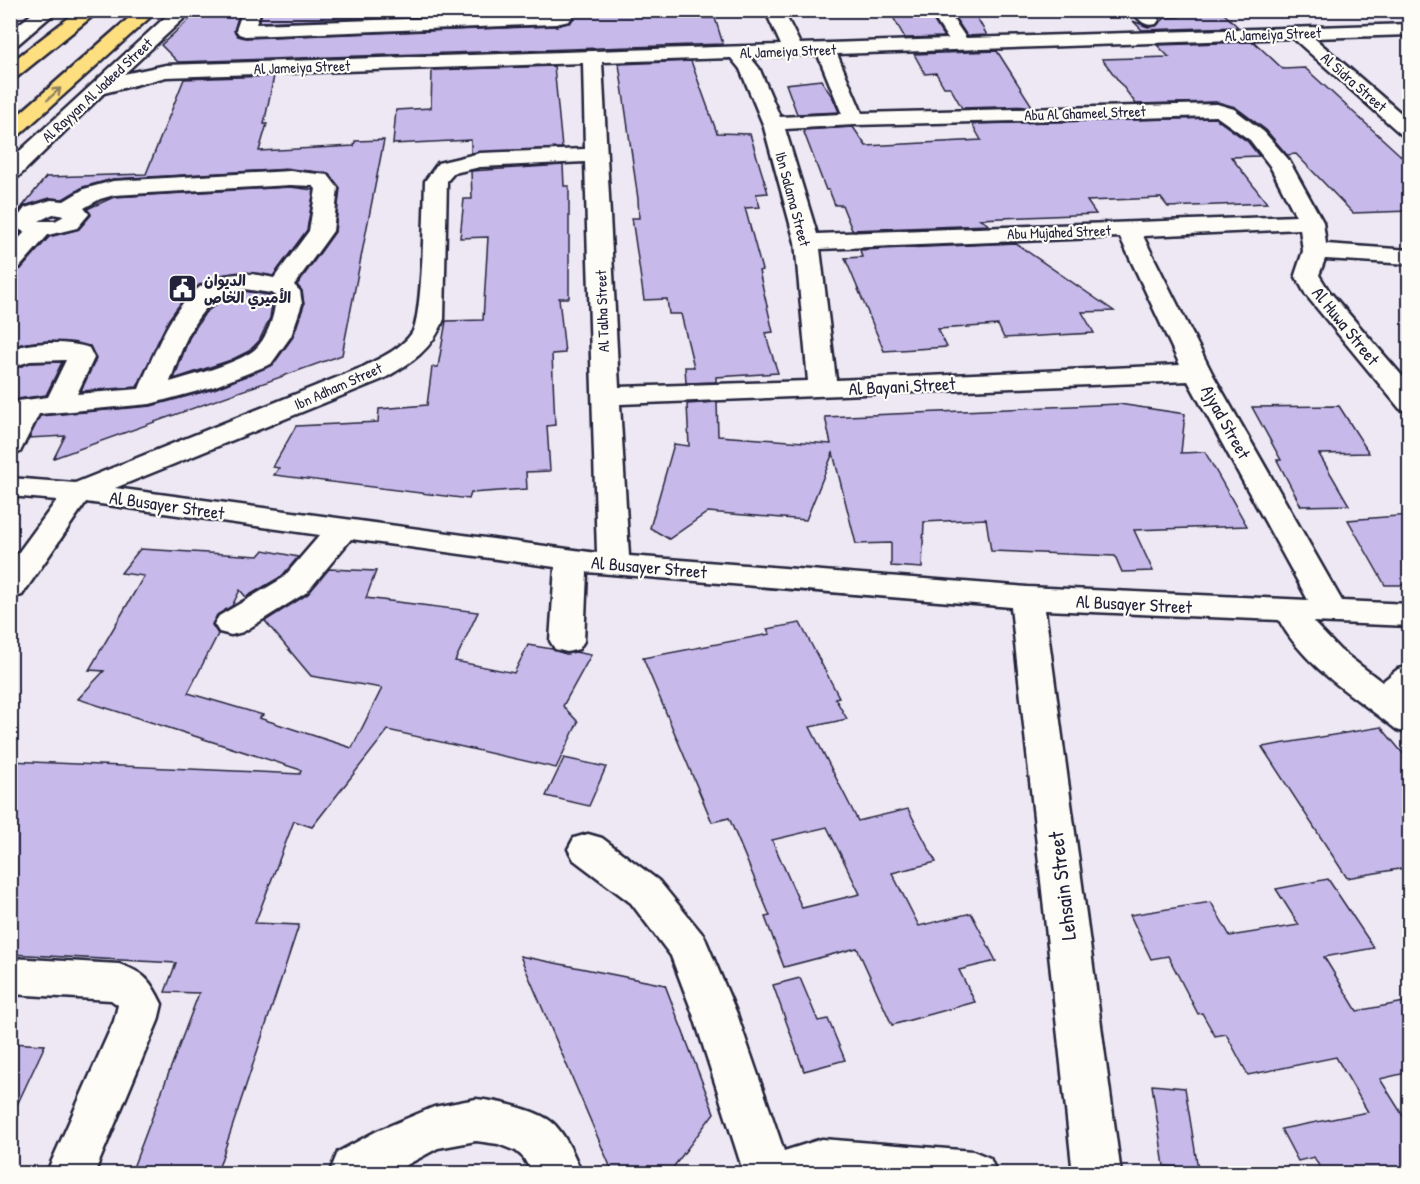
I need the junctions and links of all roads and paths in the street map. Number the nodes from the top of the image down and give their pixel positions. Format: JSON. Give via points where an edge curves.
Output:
{"nodes":[{"id":1,"x":49,"y":10,"type":"edge"},
{"id":2,"x":91,"y":10,"type":"edge"},
{"id":3,"x":149,"y":10,"type":"edge"},
{"id":4,"x":184,"y":10,"type":"edge"},
{"id":5,"x":252,"y":10,"type":"edge"},
{"id":6,"x":562,"y":10,"type":"edge"},
{"id":7,"x":774,"y":10,"type":"edge"},
{"id":8,"x":938,"y":10,"type":"edge"},
{"id":9,"x":483,"y":16,"type":"edge"},
{"id":10,"x":1152,"y":23,"type":"edge"},
{"id":11,"x":386,"y":26,"type":"junction"},
{"id":12,"x":1410,"y":29,"type":"edge"},
{"id":13,"x":1298,"y":33,"type":"junction"},
{"id":14,"x":1227,"y":36,"type":"junction"},
{"id":15,"x":10,"y":41,"type":"edge"},
{"id":16,"x":253,"y":43,"type":"junction"},
{"id":17,"x":961,"y":45,"type":"junction"},
{"id":18,"x":879,"y":48,"type":"junction"},
{"id":19,"x":794,"y":51,"type":"junction"},
{"id":20,"x":134,"y":54,"type":"junction"},
{"id":21,"x":829,"y":57,"type":"junction"},
{"id":22,"x":592,"y":58,"type":"junction"},
{"id":23,"x":483,"y":61,"type":"junction"},
{"id":24,"x":743,"y":61,"type":"junction"},
{"id":25,"x":166,"y":71,"type":"junction"},
{"id":26,"x":10,"y":74,"type":"edge"},
{"id":27,"x":97,"y":89,"type":"junction"},
{"id":28,"x":855,"y":119,"type":"junction"},
{"id":29,"x":773,"y":124,"type":"junction"},
{"id":30,"x":1410,"y":132,"type":"edge"},
{"id":31,"x":10,"y":133,"type":"edge"},
{"id":32,"x":596,"y":155,"type":"junction"},
{"id":33,"x":10,"y":172,"type":"edge"},
{"id":34,"x":1311,"y":222,"type":"junction"},
{"id":35,"x":1128,"y":229,"type":"junction"},
{"id":36,"x":807,"y":242,"type":"junction"},
{"id":37,"x":1410,"y":257,"type":"edge"},
{"id":38,"x":10,"y":263,"type":"edge"},
{"id":39,"x":1311,"y":263,"type":"junction"},
{"id":40,"x":280,"y":287,"type":"junction"},
{"id":41,"x":10,"y":360,"type":"edge"},
{"id":42,"x":1198,"y":372,"type":"junction"},
{"id":43,"x":823,"y":389,"type":"junction"},
{"id":44,"x":150,"y":396,"type":"junction"},
{"id":45,"x":606,"y":396,"type":"junction"},
{"id":46,"x":1410,"y":403,"type":"edge"},
{"id":47,"x":58,"y":404,"type":"junction"},
{"id":48,"x":19,"y":407,"type":"edge"},
{"id":49,"x":10,"y":446,"type":"edge"},
{"id":50,"x":10,"y":487,"type":"edge"},
{"id":51,"x":78,"y":492,"type":"junction"},
{"id":52,"x":342,"y":529,"type":"junction"},
{"id":53,"x":572,"y":559,"type":"junction"},
{"id":54,"x":613,"y":565,"type":"junction"},
{"id":55,"x":10,"y":588,"type":"edge"},
{"id":56,"x":1027,"y":598,"type":"junction"},
{"id":57,"x":1291,"y":612,"type":"junction"},
{"id":58,"x":1332,"y":612,"type":"junction"},
{"id":59,"x":1410,"y":615,"type":"edge"},
{"id":60,"x":231,"y":624,"type":"dead end"},
{"id":61,"x":567,"y":641,"type":"dead end"},
{"id":62,"x":1401,"y":700,"type":"edge"},
{"id":63,"x":588,"y":849,"type":"dead end"},
{"id":64,"x":10,"y":976,"type":"edge"},
{"id":65,"x":69,"y":1173,"type":"edge"},
{"id":66,"x":353,"y":1173,"type":"edge"},
{"id":67,"x":558,"y":1173,"type":"edge"},
{"id":68,"x":768,"y":1173,"type":"edge"},
{"id":69,"x":784,"y":1173,"type":"edge"},
{"id":70,"x":973,"y":1173,"type":"edge"},
{"id":71,"x":1097,"y":1173,"type":"edge"}],
"edges":[{"from":1,"to":15,"type":"street"},
{"from":2,"to":26,"type":"highway"},
{"from":31,"to":3,"type":"highway","name":"Al Rayyan Al Jadeed Street","one_way":true},
{"from":4,"to":20,"type":"street","name":"Al Rayyan Al Jadeed Street"},
{"from":5,"to":16,"type":"street"},
{"from":6,"to":9,"type":"street","via":[[563,17],[533,28]]},
{"from":7,"to":19,"type":"street"},
{"from":8,"to":17,"type":"street"},
{"from":9,"to":11,"type":"street"},
{"from":9,"to":23,"type":"street"},
{"from":10,"to":14,"type":"street","name":"Al Jameiya Street"},
{"from":10,"to":17,"type":"street","name":"Al Jameiya Street"},
{"from":11,"to":16,"type":"street"},
{"from":11,"to":16,"type":"street","via":[[379,42],[370,45]]},
{"from":12,"to":13,"type":"street","name":"Al Jameiya Street"},
{"from":13,"to":14,"type":"street","name":"Al Jameiya Street"},
{"from":13,"to":30,"type":"street","name":"Al Sidra Street"},
{"from":14,"to":18,"type":"street","via":[[1226,42],[1216,46],[951,58],[903,56]]},
{"from":17,"to":18,"type":"street","name":"Al Jameiya Street"},
{"from":18,"to":21,"type":"street","name":"Al Jameiya Street"},
{"from":19,"to":21,"type":"street","name":"Al Jameiya Street"},
{"from":19,"to":24,"type":"street","name":"Al Jameiya Street"},
{"from":20,"to":25,"type":"street","name":"Al Jameiya Street","via":[[136,63]]},
{"from":20,"to":27,"type":"street","name":"Al Rayyan Al Jadeed Street"},
{"from":21,"to":24,"type":"street"},
{"from":21,"to":28,"type":"street"},
{"from":22,"to":23,"type":"street","name":"Al Jameiya Street"},
{"from":22,"to":24,"type":"street","name":"Al Jameiya Street"},
{"from":22,"to":32,"type":"street","name":"Al Talha Street"},
{"from":23,"to":25,"type":"street","name":"Al Jameiya Street"},
{"from":24,"to":29,"type":"street","name":"Ibn Salama Street"},
{"from":25,"to":27,"type":"street","name":"Al Jameiya Street"},
{"from":27,"to":33,"type":"street","name":"Al Rayyan Al Jadeed Street"},
{"from":28,"to":29,"type":"street","name":"Abu Al Ghameel Street"},
{"from":28,"to":34,"type":"street","name":"Abu Al Ghameel Street","via":[[1217,110],[1257,136],[1280,164]]},
{"from":29,"to":36,"type":"street","name":"Ibn Salama Street"},
{"from":32,"to":45,"type":"street","name":"Al Talha Street"},
{"from":32,"to":51,"type":"street","name":"Ibn Adham Street","via":[[480,160],[446,168],[436,181],[431,319],[428,332],[408,353],[373,374]]},
{"from":34,"to":35,"type":"street","name":"Abu Mujahed Street"},
{"from":34,"to":39,"type":"street","name":"Abu Al Ghameel Street"},
{"from":35,"to":36,"type":"street","name":"Abu Mujahed Street"},
{"from":35,"to":42,"type":"street","name":"Ajyad Street"},
{"from":36,"to":43,"type":"street","name":"Ibn Salama Street"},
{"from":37,"to":39,"type":"street"},
{"from":38,"to":40,"type":"street","via":[[42,228],[28,225],[28,217],[51,207],[69,208],[92,194],[113,188],[290,178],[320,180],[327,188],[321,231]]},
{"from":39,"to":46,"type":"street","name":"Al Huwa Street","via":[[1319,296]]},
{"from":40,"to":44,"type":"street","via":[[241,281],[201,297],[187,315]]},
{"from":40,"to":44,"type":"street","via":[[287,291],[289,304],[278,336],[261,358]]},
{"from":41,"to":47,"type":"street","via":[[25,353],[80,354]]},
{"from":42,"to":43,"type":"street","name":"Al Bayani Street"},
{"from":42,"to":58,"type":"street","name":"Ajyad Street"},
{"from":43,"to":45,"type":"street","name":"Al Bayani Street"},
{"from":44,"to":47,"type":"street"},
{"from":45,"to":54,"type":"street","name":"Al Talha Street"},
{"from":47,"to":48,"type":"street"},
{"from":48,"to":49,"type":"street"},
{"from":50,"to":51,"type":"street","name":"Al Busayer Street"},
{"from":51,"to":52,"type":"street","name":"Al Busayer Street"},
{"from":51,"to":55,"type":"street"},
{"from":52,"to":53,"type":"street","name":"Al Busayer Street"},
{"from":52,"to":60,"type":"street","via":[[295,585]]},
{"from":53,"to":54,"type":"street","name":"Al Busayer Street"},
{"from":53,"to":61,"type":"street"},
{"from":54,"to":56,"type":"street","name":"Al Busayer Street"},
{"from":56,"to":57,"type":"street","name":"Al Busayer Street"},
{"from":56,"to":71,"type":"street","name":"Lehsain Street"},
{"from":57,"to":58,"type":"street","name":"Al Busayer Street"},
{"from":57,"to":62,"type":"street","via":[[1300,630],[1322,654]]},
{"from":58,"to":59,"type":"street","name":"Al Busayer Street"},
{"from":63,"to":68,"type":"street","via":[[645,892],[689,948]]},
{"from":64,"to":65,"type":"street","via":[[119,982],[133,991],[140,1004]]},
{"from":66,"to":67,"type":"street","via":[[406,1139],[447,1122],[481,1119],[509,1125],[536,1138]]},
{"from":69,"to":70,"type":"street","via":[[822,1161]]}]}
